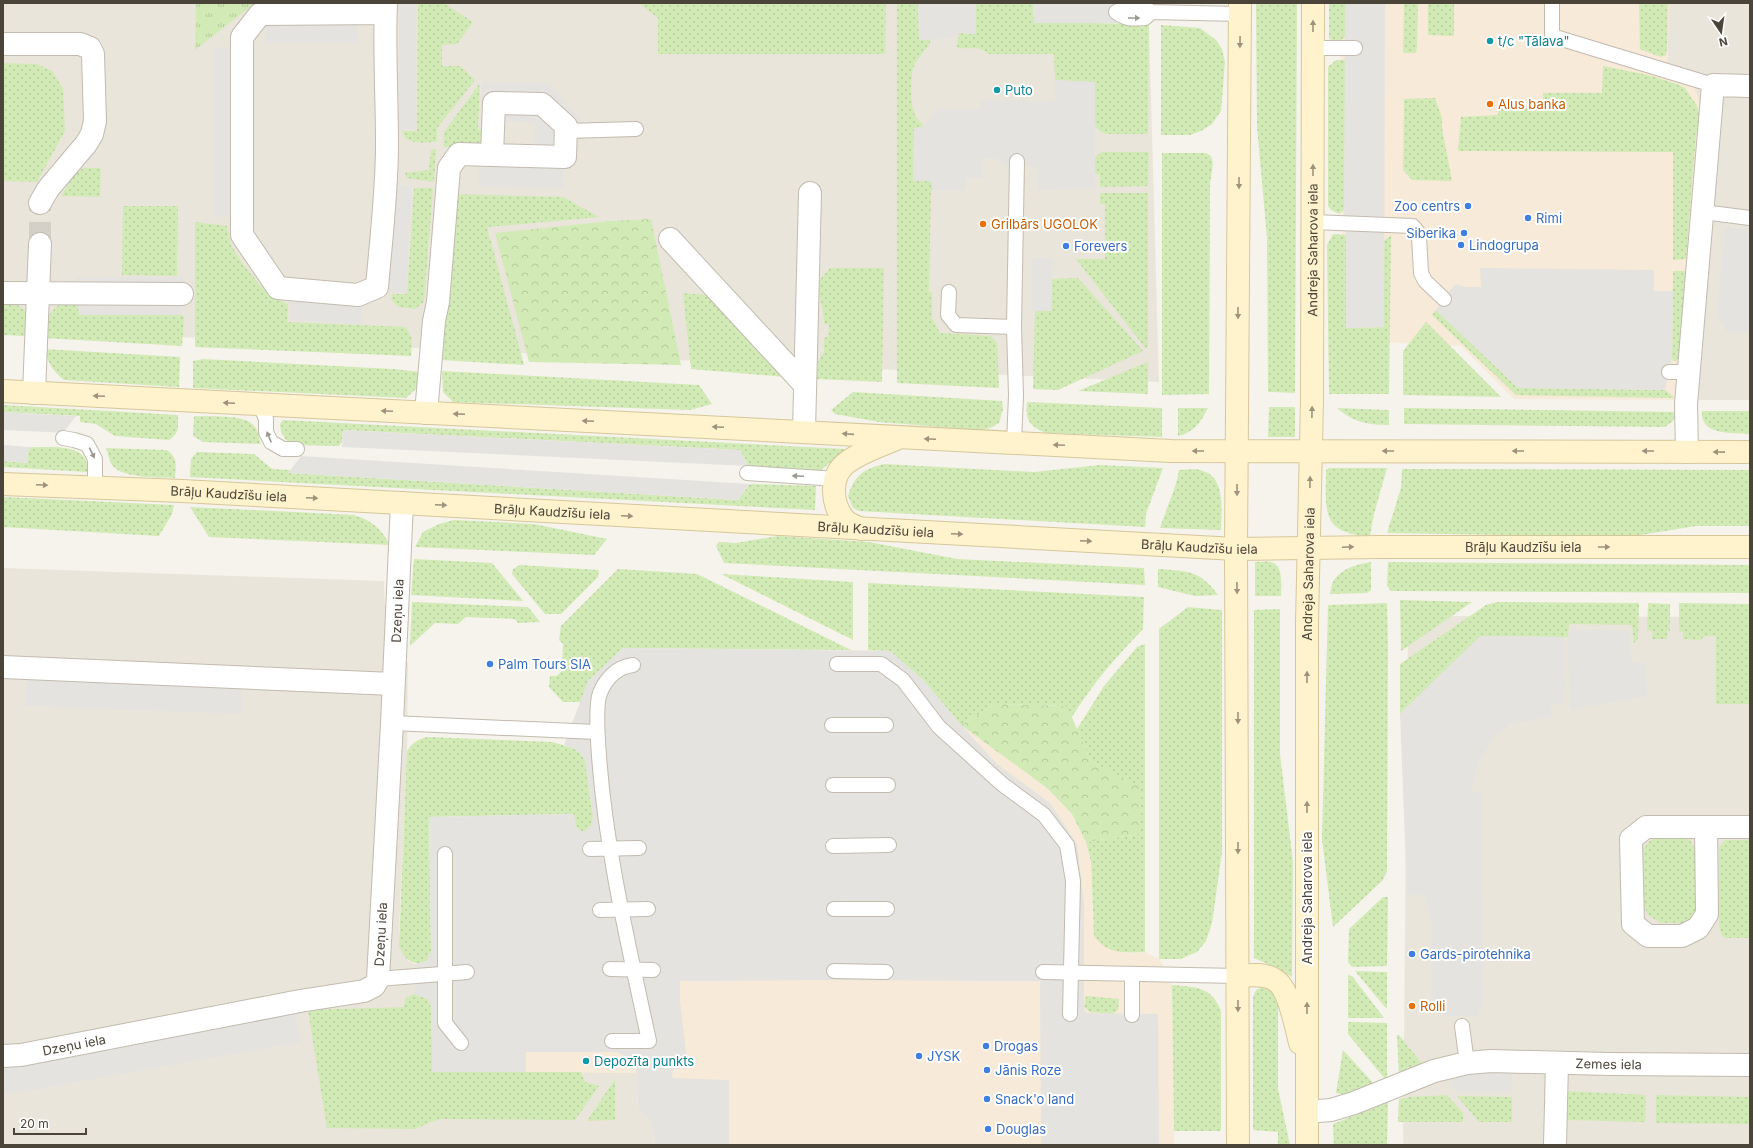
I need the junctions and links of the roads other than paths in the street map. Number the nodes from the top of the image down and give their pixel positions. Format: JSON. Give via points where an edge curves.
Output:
{"nodes":[{"id":1,"x":1314,"y":3,"type":"edge"},
{"id":2,"x":1552,"y":3,"type":"edge"},
{"id":3,"x":385,"y":8,"type":"edge"},
{"id":4,"x":1240,"y":8,"type":"edge"},
{"id":5,"x":1151,"y":12,"type":"dead end"},
{"id":6,"x":3,"y":44,"type":"edge"},
{"id":7,"x":1314,"y":48,"type":"junction"},
{"id":8,"x":1355,"y":48,"type":"dead end"},
{"id":9,"x":1713,"y":85,"type":"junction"},
{"id":10,"x":1750,"y":86,"type":"edge"},
{"id":11,"x":636,"y":130,"type":"dead end"},
{"id":12,"x":566,"y":131,"type":"junction"},
{"id":13,"x":492,"y":155,"type":"junction"},
{"id":14,"x":1017,"y":161,"type":"dead end"},
{"id":15,"x":810,"y":193,"type":"dead end"},
{"id":16,"x":40,"y":203,"type":"tunnel mouth"},
{"id":17,"x":1703,"y":212,"type":"junction"},
{"id":18,"x":1750,"y":218,"type":"edge"},
{"id":19,"x":1313,"y":222,"type":"junction"},
{"id":20,"x":670,"y":238,"type":"dead end"},
{"id":21,"x":40,"y":244,"type":"tunnel mouth"},
{"id":22,"x":949,"y":292,"type":"dead end"},
{"id":23,"x":3,"y":293,"type":"edge"},
{"id":24,"x":39,"y":293,"type":"junction"},
{"id":25,"x":182,"y":294,"type":"dead end"},
{"id":26,"x":1444,"y":299,"type":"dead end"},
{"id":27,"x":1014,"y":327,"type":"junction"},
{"id":28,"x":804,"y":384,"type":"junction"},
{"id":29,"x":3,"y":391,"type":"edge"},
{"id":30,"x":34,"y":393,"type":"junction"},
{"id":31,"x":260,"y":404,"type":"junction"},
{"id":32,"x":426,"y":413,"type":"junction"},
{"id":33,"x":804,"y":431,"type":"junction"},
{"id":34,"x":901,"y":437,"type":"junction"},
{"id":35,"x":63,"y":438,"type":"dead end"},
{"id":36,"x":1014,"y":443,"type":"junction"},
{"id":37,"x":297,"y":449,"type":"dead end"},
{"id":38,"x":1237,"y":451,"type":"junction"},
{"id":39,"x":1311,"y":451,"type":"junction"},
{"id":40,"x":1687,"y":452,"type":"junction"},
{"id":41,"x":1750,"y":452,"type":"edge"},
{"id":42,"x":747,"y":474,"type":"dead end"},
{"id":43,"x":837,"y":478,"type":"junction"},
{"id":44,"x":3,"y":484,"type":"edge"},
{"id":45,"x":95,"y":487,"type":"junction"},
{"id":46,"x":402,"y":503,"type":"junction"},
{"id":47,"x":862,"y":529,"type":"junction"},
{"id":48,"x":1750,"y":536,"type":"edge"},
{"id":49,"x":1670,"y":547,"type":"junction"},
{"id":50,"x":1750,"y":547,"type":"edge"},
{"id":51,"x":1236,"y":549,"type":"junction"},
{"id":52,"x":1309,"y":549,"type":"junction"},
{"id":53,"x":836,"y":664,"type":"dead end"},
{"id":54,"x":633,"y":665,"type":"dead end"},
{"id":55,"x":3,"y":667,"type":"edge"},
{"id":56,"x":393,"y":684,"type":"junction"},
{"id":57,"x":392,"y":723,"type":"junction"},
{"id":58,"x":832,"y":725,"type":"dead end"},
{"id":59,"x":886,"y":725,"type":"dead end"},
{"id":60,"x":597,"y":732,"type":"junction"},
{"id":61,"x":834,"y":785,"type":"dead end"},
{"id":62,"x":888,"y":785,"type":"dead end"},
{"id":63,"x":1706,"y":827,"type":"junction"},
{"id":64,"x":1750,"y":827,"type":"edge"},
{"id":65,"x":833,"y":846,"type":"dead end"},
{"id":66,"x":888,"y":846,"type":"dead end"},
{"id":67,"x":639,"y":848,"type":"dead end"},
{"id":68,"x":590,"y":849,"type":"dead end"},
{"id":69,"x":609,"y":849,"type":"junction"},
{"id":70,"x":445,"y":854,"type":"dead end"},
{"id":71,"x":648,"y":909,"type":"dead end"},
{"id":72,"x":834,"y":909,"type":"dead end"},
{"id":73,"x":887,"y":909,"type":"dead end"},
{"id":74,"x":600,"y":910,"type":"dead end"},
{"id":75,"x":622,"y":910,"type":"junction"},
{"id":76,"x":610,"y":969,"type":"dead end"},
{"id":77,"x":634,"y":969,"type":"junction"},
{"id":78,"x":653,"y":970,"type":"dead end"},
{"id":79,"x":445,"y":972,"type":"junction"},
{"id":80,"x":467,"y":972,"type":"dead end"},
{"id":81,"x":834,"y":972,"type":"dead end"},
{"id":82,"x":886,"y":972,"type":"dead end"},
{"id":83,"x":1043,"y":972,"type":"dead end"},
{"id":84,"x":1071,"y":972,"type":"junction"},
{"id":85,"x":1132,"y":974,"type":"junction"},
{"id":86,"x":1238,"y":976,"type":"junction"},
{"id":87,"x":378,"y":978,"type":"junction"},
{"id":88,"x":1070,"y":1014,"type":"dead end"},
{"id":89,"x":1132,"y":1015,"type":"dead end"},
{"id":90,"x":1462,"y":1026,"type":"dead end"},
{"id":91,"x":612,"y":1041,"type":"dead end"},
{"id":92,"x":461,"y":1043,"type":"dead end"},
{"id":93,"x":3,"y":1056,"type":"edge"},
{"id":94,"x":1467,"y":1063,"type":"junction"},
{"id":95,"x":1557,"y":1063,"type":"junction"},
{"id":96,"x":1750,"y":1065,"type":"edge"},
{"id":97,"x":1307,"y":1069,"type":"junction"},
{"id":98,"x":1307,"y":1112,"type":"junction"},
{"id":99,"x":1238,"y":1145,"type":"edge"},
{"id":100,"x":1307,"y":1145,"type":"edge"},
{"id":101,"x":1555,"y":1145,"type":"edge"}],
"edges":[{"from":7,"to":1,"type":"street","name":"Andreja Saharova iela","one_way":true},
{"from":2,"to":9,"type":"lane","via":[[1552,36]]},
{"from":3,"to":3,"type":"street","via":[[387,145],[377,288],[358,295],[278,288],[242,235],[242,37],[260,14]]},
{"from":4,"to":5,"type":"lane"},
{"from":4,"to":38,"type":"street","one_way":true},
{"from":6,"to":16,"type":"street","via":[[80,44],[90,48],[93,54],[95,121],[92,134],[48,189]]},
{"from":7,"to":8,"type":"lane"},
{"from":19,"to":7,"type":"street","name":"Andreja Saharova iela","one_way":true},
{"from":9,"to":10,"type":"street"},
{"from":9,"to":17,"type":"street"},
{"from":11,"to":12,"type":"lane"},
{"from":12,"to":13,"type":"street","via":[[565,157]]},
{"from":12,"to":13,"type":"street","via":[[566,126],[542,104],[494,103]]},
{"from":13,"to":32,"type":"street","via":[[459,154],[449,168]]},
{"from":14,"to":27,"type":"lane"},
{"from":15,"to":28,"type":"street"},
{"from":17,"to":18,"type":"lane"},
{"from":17,"to":40,"type":"street","via":[[1679,372],[1686,404]]},
{"from":19,"to":26,"type":"lane","via":[[1413,226],[1419,236],[1421,273]]},
{"from":39,"to":19,"type":"street","name":"Andreja Saharova iela","one_way":true},
{"from":20,"to":28,"type":"street"},
{"from":21,"to":24,"type":"street"},
{"from":22,"to":27,"type":"lane","via":[[948,315],[956,325]]},
{"from":23,"to":24,"type":"street"},
{"from":24,"to":25,"type":"street"},
{"from":24,"to":30,"type":"street"},
{"from":27,"to":36,"type":"lane"},
{"from":28,"to":33,"type":"street"},
{"from":29,"to":30,"type":"street"},
{"from":31,"to":30,"type":"street","one_way":true},
{"from":32,"to":31,"type":"street","one_way":true},
{"from":37,"to":31,"type":"lane","one_way":true,"via":[[283,449],[270,442]]},
{"from":33,"to":32,"type":"street","one_way":true},
{"from":34,"to":33,"type":"street","one_way":true},
{"from":36,"to":34,"type":"street","one_way":true},
{"from":34,"to":43,"type":"street","via":[[854,459],[842,467]]},
{"from":35,"to":45,"type":"lane","one_way":true,"via":[[87,444],[95,459]]},
{"from":38,"to":36,"type":"street","one_way":true,"via":[[1171,451]]},
{"from":38,"to":39,"type":"street"},
{"from":38,"to":51,"type":"street","one_way":true},
{"from":40,"to":39,"type":"street","one_way":true},
{"from":52,"to":39,"type":"street","name":"Andreja Saharova iela","one_way":true},
{"from":41,"to":40,"type":"street","one_way":true},
{"from":43,"to":42,"type":"lane","one_way":true},
{"from":43,"to":47,"type":"street","via":[[834,501],[842,518]]},
{"from":44,"to":45,"type":"street","name":"Brāļu Kaudzīšu iela","one_way":true},
{"from":45,"to":46,"type":"street","name":"Brāļu Kaudzīšu iela","one_way":true},
{"from":46,"to":47,"type":"street","name":"Brāļu Kaudzīšu iela","one_way":true},
{"from":46,"to":56,"type":"street","name":"Dzeņu iela"},
{"from":47,"to":51,"type":"street","name":"Brāļu Kaudzīšu iela","one_way":true},
{"from":48,"to":49,"type":"street","via":[[1689,538]]},
{"from":49,"to":50,"type":"street","name":"Brāļu Kaudzīšu iela"},
{"from":52,"to":49,"type":"street","name":"Brāļu Kaudzīšu iela","one_way":true},
{"from":51,"to":52,"type":"street","name":"Brāļu Kaudzīšu iela"},
{"from":51,"to":86,"type":"street","one_way":true},
{"from":97,"to":52,"type":"street","name":"Andreja Saharova iela","one_way":true},
{"from":53,"to":84,"type":"lane","via":[[881,664],[904,680],[939,727],[1002,784],[1044,815],[1067,845],[1072,881]]},
{"from":54,"to":60,"type":"lane","via":[[623,666],[609,677],[599,694]]},
{"from":55,"to":56,"type":"street"},
{"from":56,"to":57,"type":"street","name":"Dzeņu iela"},
{"from":57,"to":60,"type":"lane"},
{"from":57,"to":87,"type":"street","name":"Dzeņu iela"},
{"from":58,"to":59,"type":"lane"},
{"from":60,"to":69,"type":"lane"},
{"from":61,"to":62,"type":"lane"},
{"from":63,"to":63,"type":"street","via":[[1646,827],[1631,839],[1633,924],[1648,936],[1682,936],[1698,928],[1707,914]]},
{"from":63,"to":64,"type":"street"},
{"from":65,"to":66,"type":"lane"},
{"from":67,"to":69,"type":"lane"},
{"from":68,"to":69,"type":"lane"},
{"from":69,"to":75,"type":"lane"},
{"from":70,"to":79,"type":"lane"},
{"from":71,"to":75,"type":"lane"},
{"from":72,"to":73,"type":"lane"},
{"from":74,"to":75,"type":"lane"},
{"from":75,"to":77,"type":"lane"},
{"from":76,"to":77,"type":"lane"},
{"from":77,"to":78,"type":"lane"},
{"from":77,"to":91,"type":"lane","via":[[649,1041]]},
{"from":79,"to":80,"type":"lane"},
{"from":79,"to":87,"type":"lane"},
{"from":79,"to":92,"type":"lane","via":[[445,1023]]},
{"from":81,"to":82,"type":"lane"},
{"from":83,"to":84,"type":"lane"},
{"from":84,"to":85,"type":"lane"},
{"from":84,"to":88,"type":"lane"},
{"from":85,"to":86,"type":"lane"},
{"from":85,"to":89,"type":"lane"},
{"from":86,"to":97,"type":"street","via":[[1260,975],[1276,980],[1285,990]]},
{"from":86,"to":99,"type":"street","one_way":true},
{"from":87,"to":93,"type":"street","name":"Dzeņu iela","via":[[374,986],[364,991],[21,1055]]},
{"from":90,"to":94,"type":"lane"},
{"from":94,"to":95,"type":"street","name":"Zemes iela"},
{"from":94,"to":98,"type":"street","name":"Zemes iela","via":[[1434,1071],[1354,1103],[1331,1110]]},
{"from":95,"to":96,"type":"street","name":"Zemes iela"},
{"from":95,"to":101,"type":"street"},
{"from":97,"to":98,"type":"street","name":"Andreja Saharova iela"},
{"from":98,"to":100,"type":"street","name":"Andreja Saharova iela"}]}
